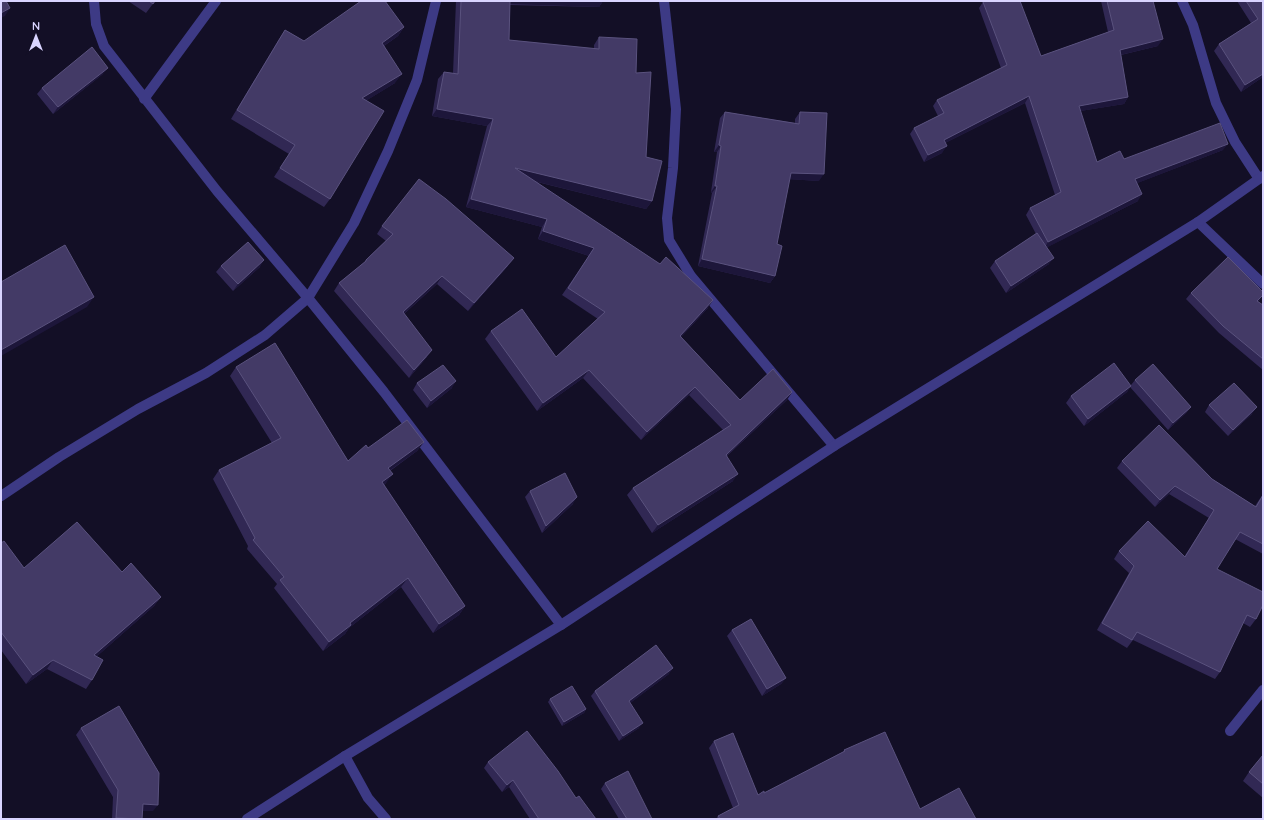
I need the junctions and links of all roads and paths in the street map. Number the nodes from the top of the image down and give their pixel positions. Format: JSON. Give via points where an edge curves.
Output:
{"nodes":[{"id":1,"x":94,"y":1,"type":"edge"},
{"id":2,"x":216,"y":1,"type":"edge"},
{"id":3,"x":436,"y":1,"type":"edge"},
{"id":4,"x":664,"y":1,"type":"edge"},
{"id":5,"x":1182,"y":1,"type":"edge"},
{"id":6,"x":144,"y":99,"type":"junction"},
{"id":7,"x":1261,"y":177,"type":"edge"},
{"id":8,"x":1198,"y":222,"type":"junction"},
{"id":9,"x":1263,"y":284,"type":"edge"},
{"id":10,"x":308,"y":298,"type":"junction"},
{"id":11,"x":834,"y":446,"type":"junction"},
{"id":12,"x":1,"y":496,"type":"edge"},
{"id":13,"x":561,"y":625,"type":"junction"},
{"id":14,"x":1263,"y":690,"type":"edge"},
{"id":15,"x":1230,"y":731,"type":"dead end"},
{"id":16,"x":345,"y":756,"type":"junction"},
{"id":17,"x":247,"y":819,"type":"edge"},
{"id":18,"x":386,"y":819,"type":"edge"}],
"edges":[{"from":1,"to":6,"type":"street","via":[[96,24],[104,46]]},
{"from":2,"to":6,"type":"street"},
{"from":3,"to":10,"type":"street","via":[[417,80],[388,151],[354,223]]},
{"from":4,"to":11,"type":"street","via":[[676,109],[667,218],[669,240],[691,276]]},
{"from":5,"to":7,"type":"street","via":[[1193,25],[1216,103],[1235,142]]},
{"from":6,"to":10,"type":"street"},
{"from":7,"to":8,"type":"street"},
{"from":8,"to":9,"type":"street"},
{"from":8,"to":11,"type":"street"},
{"from":10,"to":12,"type":"street","via":[[266,335],[206,373],[131,413]]},
{"from":10,"to":13,"type":"street","via":[[384,392]]},
{"from":11,"to":13,"type":"street"},
{"from":13,"to":16,"type":"street"},
{"from":14,"to":15,"type":"street"},
{"from":16,"to":17,"type":"street"},
{"from":16,"to":18,"type":"street","via":[[368,798]]}]}
